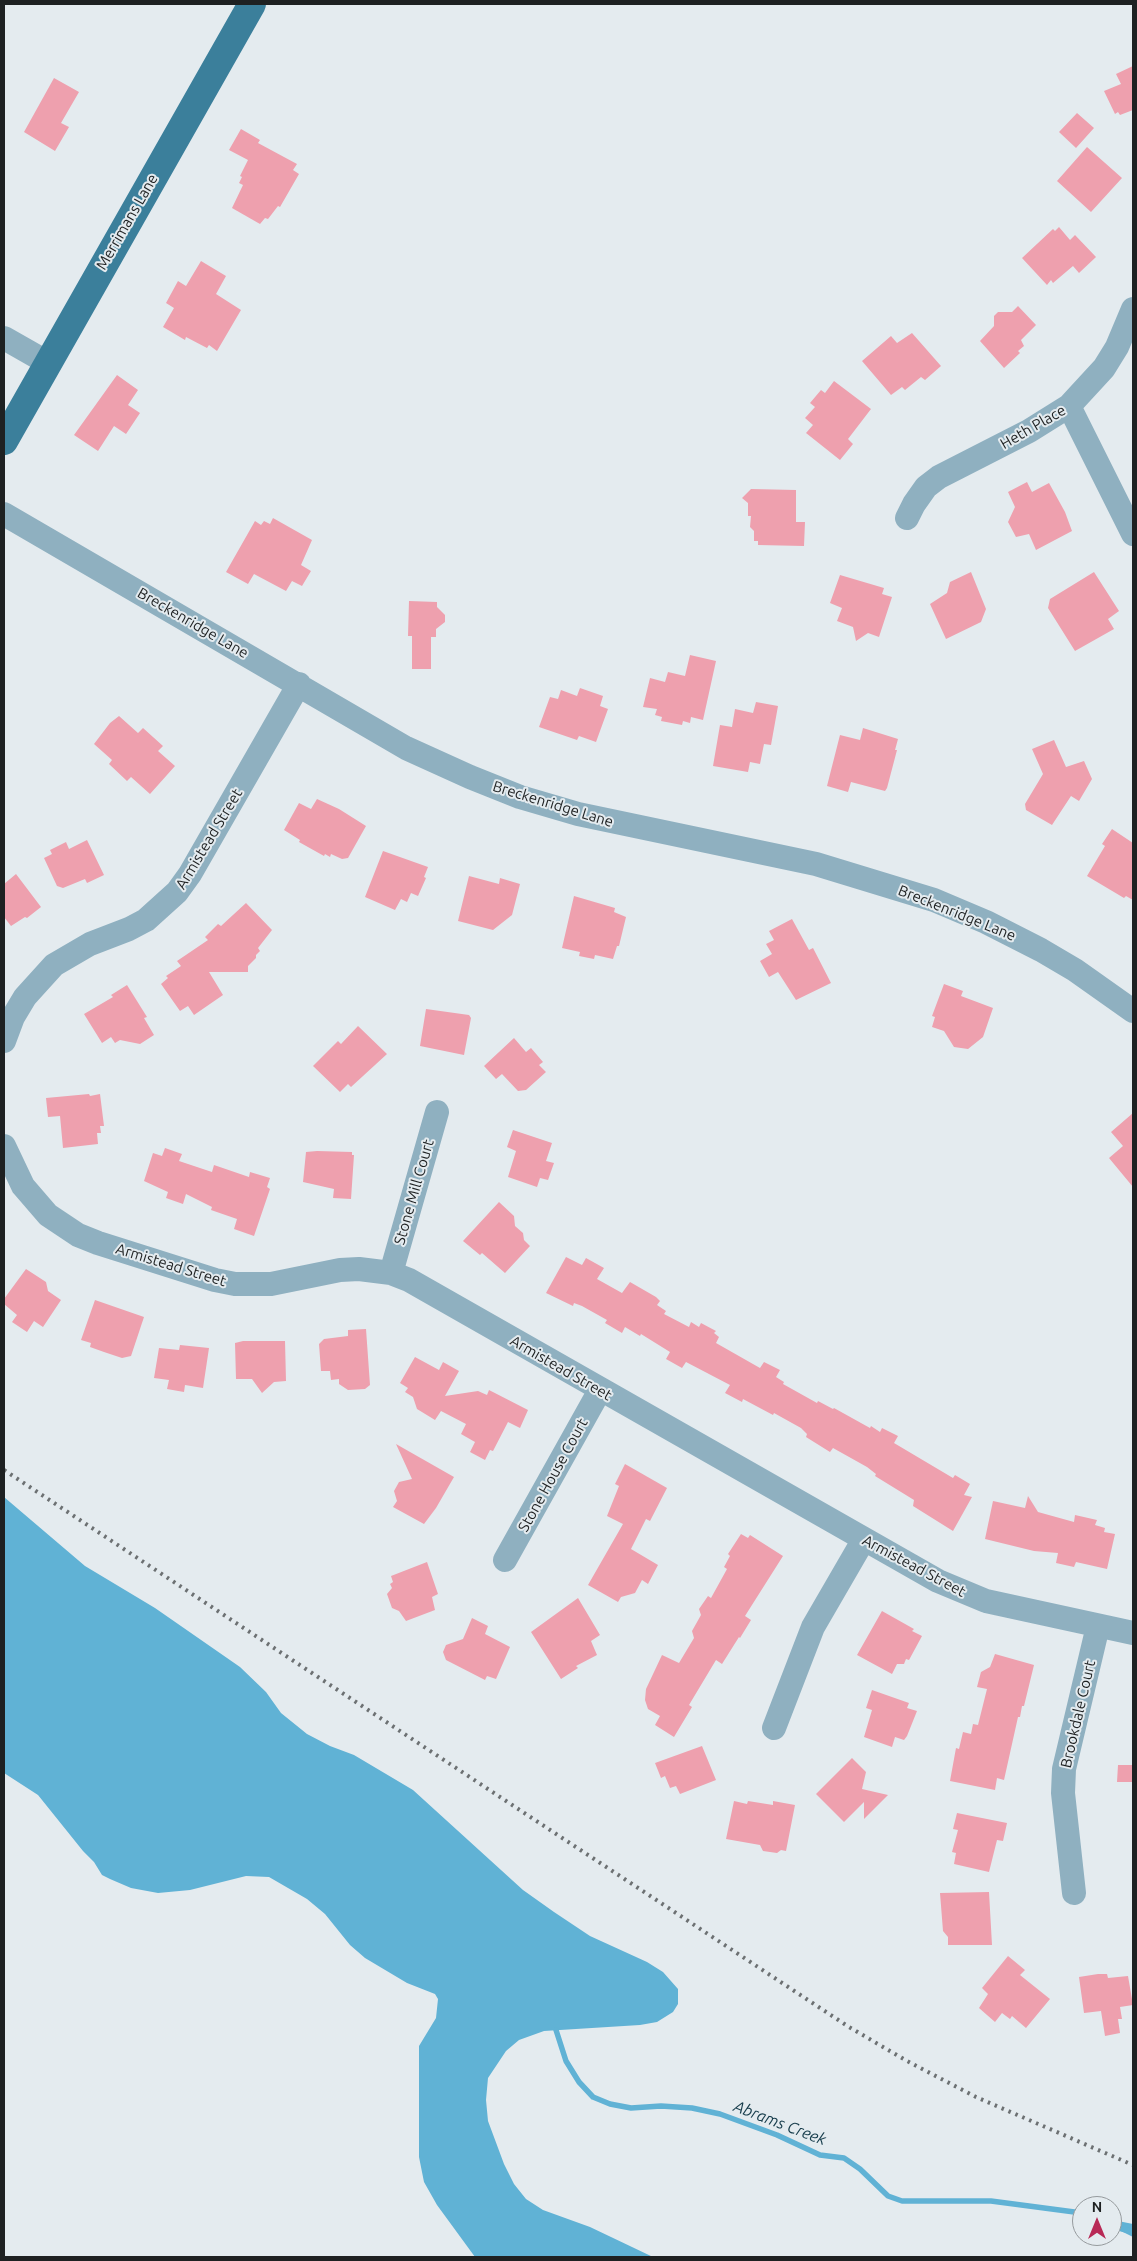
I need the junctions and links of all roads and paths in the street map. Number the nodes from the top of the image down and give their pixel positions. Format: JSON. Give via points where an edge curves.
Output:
{"nodes":[{"id":1,"x":252,"y":4,"type":"edge"},
{"id":2,"x":1133,"y":309,"type":"edge"},
{"id":3,"x":4,"y":338,"type":"edge"},
{"id":4,"x":48,"y":363,"type":"junction"},
{"id":5,"x":1070,"y":406,"type":"junction"},
{"id":6,"x":4,"y":441,"type":"edge"},
{"id":7,"x":4,"y":514,"type":"edge"},
{"id":8,"x":907,"y":518,"type":"dead end"},
{"id":9,"x":1133,"y":534,"type":"edge"},
{"id":10,"x":299,"y":684,"type":"junction"},
{"id":11,"x":1133,"y":1011,"type":"edge"},
{"id":12,"x":4,"y":1041,"type":"edge"},
{"id":13,"x":437,"y":1112,"type":"dead end"},
{"id":14,"x":4,"y":1146,"type":"edge"},
{"id":15,"x":391,"y":1273,"type":"junction"},
{"id":16,"x":600,"y":1390,"type":"junction"},
{"id":17,"x":864,"y":1540,"type":"junction"},
{"id":18,"x":505,"y":1560,"type":"dead end"},
{"id":19,"x":1098,"y":1626,"type":"junction"},
{"id":20,"x":1133,"y":1633,"type":"edge"},
{"id":21,"x":774,"y":1728,"type":"dead end"},
{"id":22,"x":1074,"y":1893,"type":"dead end"}],
"edges":[{"from":1,"to":4,"type":"main road","name":"Merrimans Lane"},
{"from":2,"to":5,"type":"street","name":"Heth Place","via":[[1104,368]]},
{"from":3,"to":4,"type":"street"},
{"from":4,"to":6,"type":"main road","name":"Merrimans Lane"},
{"from":5,"to":8,"type":"street","name":"Heth Place","via":[[939,477],[926,487]]},
{"from":5,"to":9,"type":"street"},
{"from":7,"to":10,"type":"street","name":"Breckenridge Lane"},
{"from":10,"to":11,"type":"street","name":"Breckenridge Lane","via":[[406,748],[520,797],[578,814],[816,864],[934,900],[1041,950]]},
{"from":10,"to":12,"type":"street","name":"Armistead Street","via":[[177,892],[146,920],[90,944],[54,965],[25,997]]},
{"from":13,"to":15,"type":"street","name":"Stone Mill Court"},
{"from":14,"to":15,"type":"street","name":"Armistead Street","via":[[24,1186],[48,1215],[98,1244],[235,1284],[271,1284],[359,1268]]},
{"from":15,"to":16,"type":"street","name":"Armistead Street","via":[[418,1285]]},
{"from":16,"to":17,"type":"street","name":"Armistead Street"},
{"from":16,"to":18,"type":"street","name":"Stone House Court"},
{"from":17,"to":19,"type":"street","name":"Armistead Street","via":[[963,1593]]},
{"from":17,"to":21,"type":"street","via":[[813,1627]]},
{"from":19,"to":20,"type":"street","name":"Armistead Street"},
{"from":19,"to":22,"type":"street","name":"Brookdale Court","via":[[1064,1769],[1063,1794]]}]}
